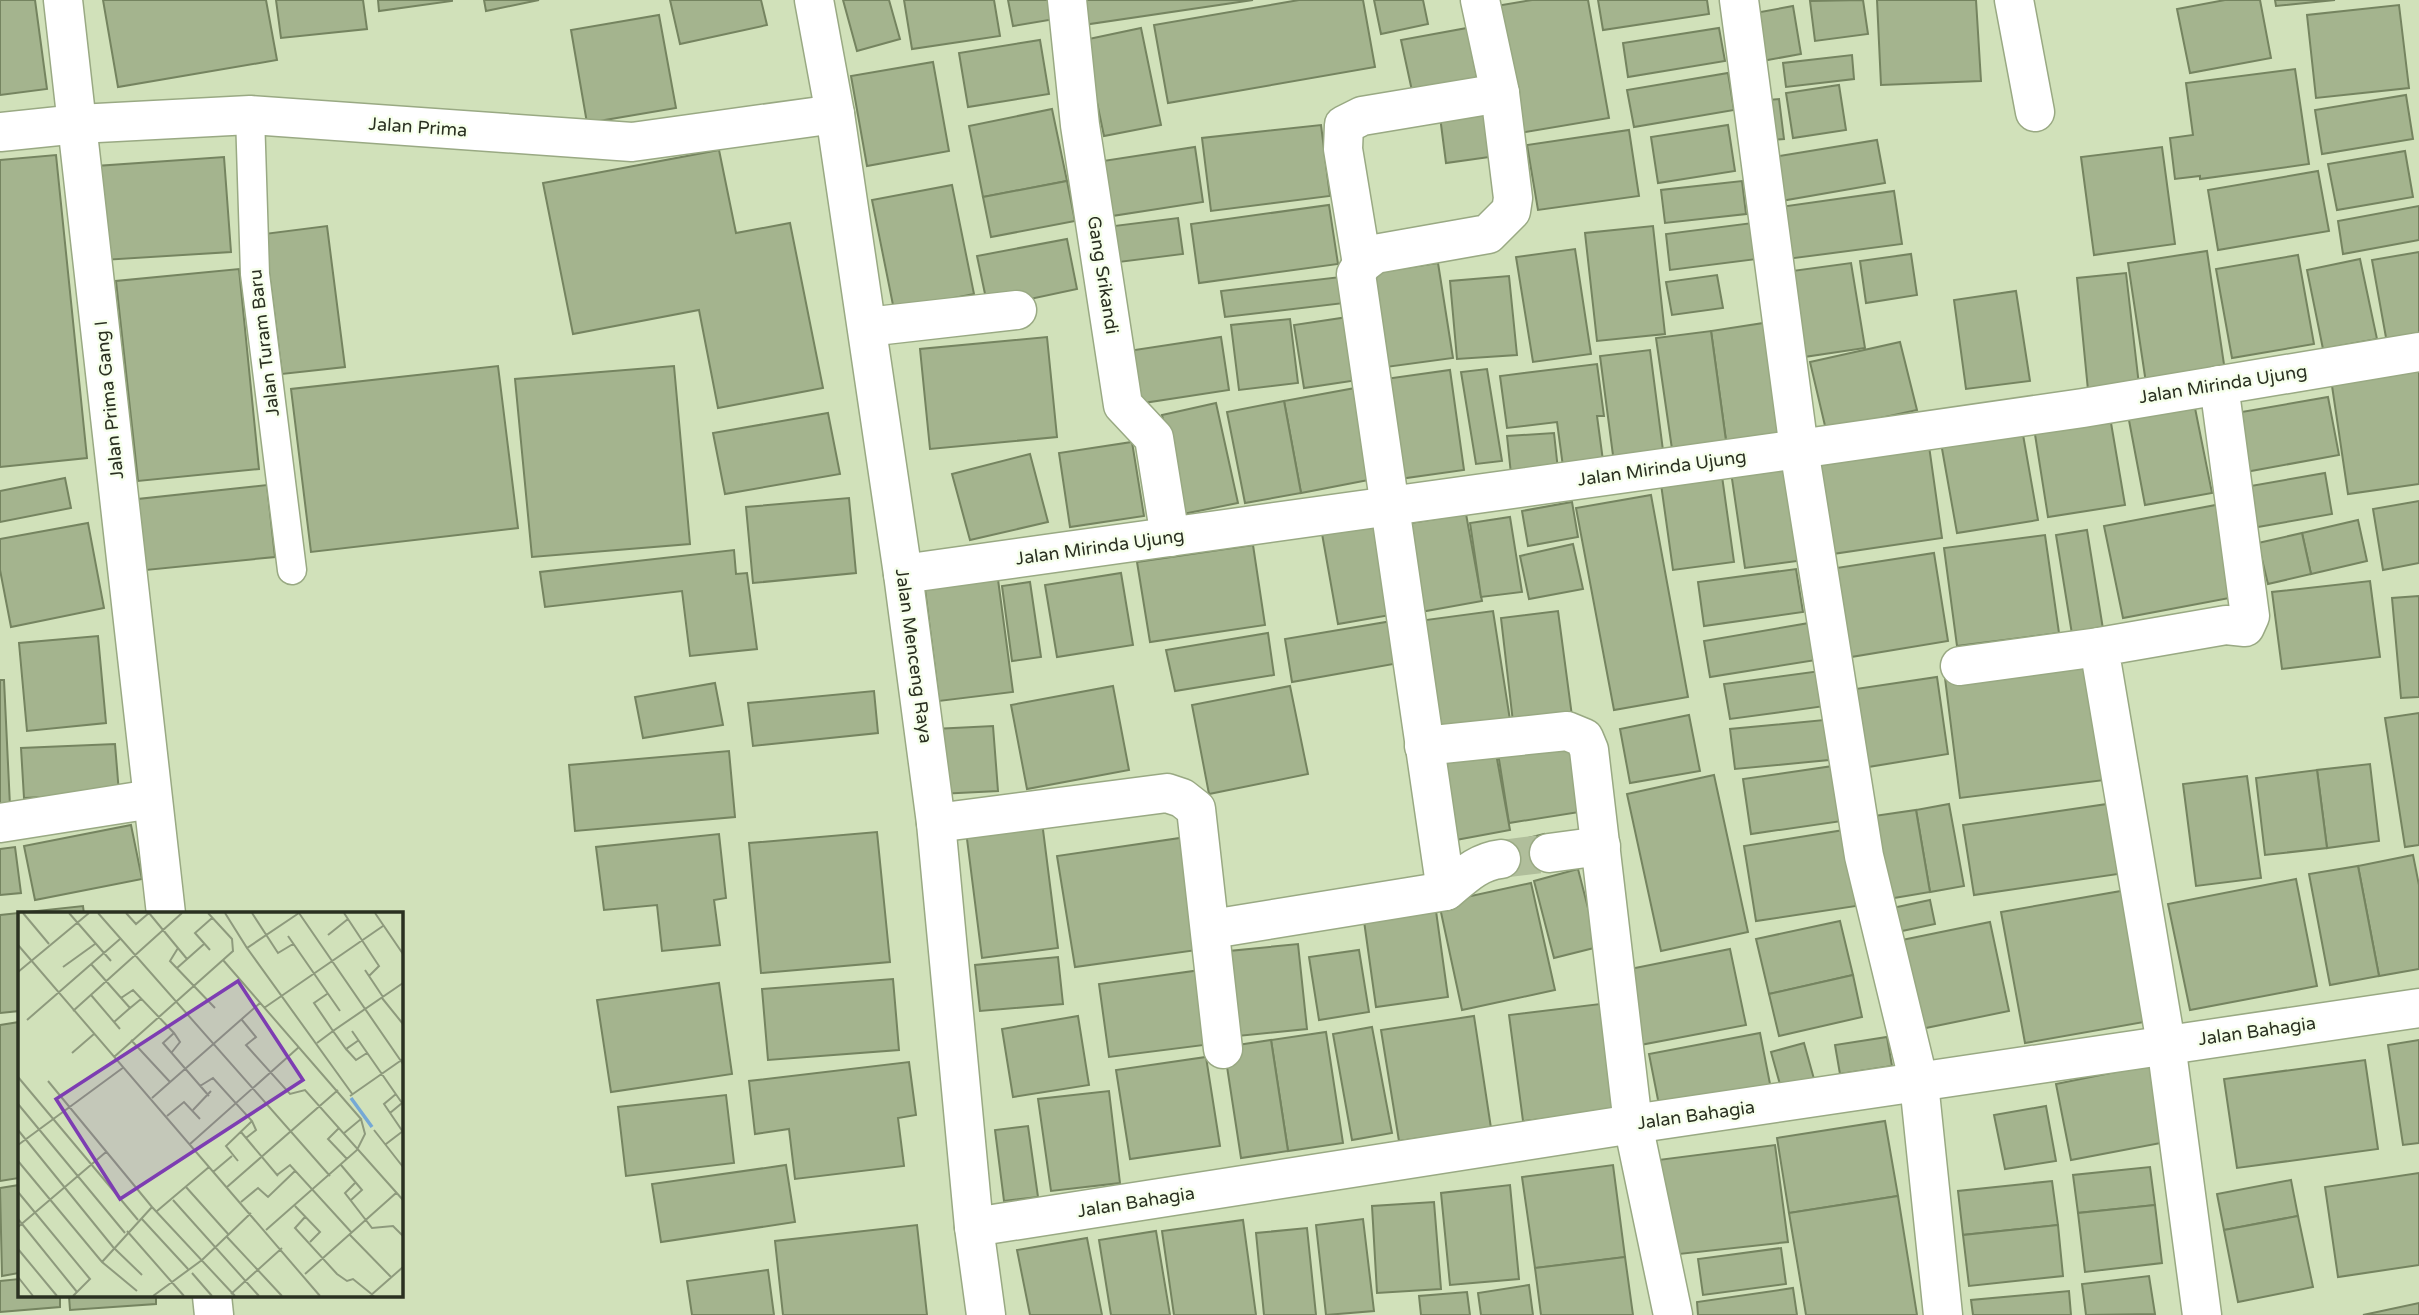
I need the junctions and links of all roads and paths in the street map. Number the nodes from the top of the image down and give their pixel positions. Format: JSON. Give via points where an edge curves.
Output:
{"nodes":[{"id":1,"x":63,"y":0,"type":"edge"},
{"id":2,"x":814,"y":0,"type":"edge"},
{"id":3,"x":1068,"y":0,"type":"edge"},
{"id":4,"x":1480,"y":0,"type":"edge"},
{"id":5,"x":1739,"y":0,"type":"edge"},
{"id":6,"x":2014,"y":0,"type":"edge"},
{"id":7,"x":1500,"y":93,"type":"junction"},
{"id":8,"x":2035,"y":112,"type":"dead end"},
{"id":9,"x":835,"y":114,"type":"junction"},
{"id":10,"x":250,"y":116,"type":"junction"},
{"id":11,"x":79,"y":124,"type":"junction"},
{"id":12,"x":0,"y":132,"type":"edge"},
{"id":13,"x":1362,"y":264,"type":"junction"},
{"id":14,"x":1017,"y":310,"type":"dead end"},
{"id":15,"x":867,"y":327,"type":"junction"},
{"id":16,"x":2419,"y":352,"type":"edge"},
{"id":17,"x":2219,"y":385,"type":"junction"},
{"id":18,"x":1799,"y":449,"type":"junction"},
{"id":19,"x":1389,"y":505,"type":"junction"},
{"id":20,"x":1170,"y":537,"type":"junction"},
{"id":21,"x":292,"y":570,"type":"dead end"},
{"id":22,"x":903,"y":574,"type":"junction"},
{"id":23,"x":2099,"y":647,"type":"junction"},
{"id":24,"x":1961,"y":666,"type":"dead end"},
{"id":25,"x":1423,"y":746,"type":"junction"},
{"id":26,"x":152,"y":799,"type":"junction"},
{"id":27,"x":936,"y":822,"type":"junction"},
{"id":28,"x":0,"y":823,"type":"edge"},
{"id":29,"x":1601,"y":846,"type":"junction"},
{"id":30,"x":1549,"y":853,"type":"tunnel mouth"},
{"id":31,"x":1501,"y":859,"type":"tunnel mouth"},
{"id":32,"x":1446,"y":891,"type":"junction"},
{"id":33,"x":166,"y":912,"type":"edge"},
{"id":34,"x":1212,"y":929,"type":"junction"},
{"id":35,"x":2419,"y":1008,"type":"edge"},
{"id":36,"x":2166,"y":1044,"type":"junction"},
{"id":37,"x":1223,"y":1049,"type":"dead end"},
{"id":38,"x":1919,"y":1083,"type":"junction"},
{"id":39,"x":1633,"y":1124,"type":"junction"},
{"id":40,"x":974,"y":1227,"type":"junction"},
{"id":41,"x":986,"y":1315,"type":"edge"},
{"id":42,"x":1673,"y":1315,"type":"edge"},
{"id":43,"x":1943,"y":1315,"type":"edge"},
{"id":44,"x":2202,"y":1315,"type":"edge"}],
"edges":[{"from":1,"to":11,"type":"street","name":"Jalan Prima Gang I"},
{"from":2,"to":9,"type":"street","name":"Jalan Menceng Raya"},
{"from":3,"to":20,"type":"street","name":"Gang Srikandi","via":[[1080,125],[1123,405],[1154,438]]},
{"from":4,"to":7,"type":"street"},
{"from":5,"to":18,"type":"street"},
{"from":6,"to":8,"type":"street"},
{"from":7,"to":13,"type":"street","via":[[1513,198],[1504,221],[1488,234],[1375,254]]},
{"from":7,"to":13,"type":"street","via":[[1354,118],[1344,125],[1343,149]]},
{"from":9,"to":10,"type":"street","name":"Jalan Prima","via":[[632,142]]},
{"from":9,"to":15,"type":"street","name":"Jalan Menceng Raya"},
{"from":10,"to":11,"type":"street","name":"Jalan Prima"},
{"from":10,"to":21,"type":"lane","name":"Jalan Turam Baru","via":[[255,274]]},
{"from":11,"to":12,"type":"street","name":"Jalan Prima"},
{"from":11,"to":26,"type":"street","name":"Jalan Prima Gang I"},
{"from":13,"to":19,"type":"street","via":[[1356,274]]},
{"from":14,"to":15,"type":"street"},
{"from":15,"to":22,"type":"street","name":"Jalan Menceng Raya"},
{"from":16,"to":17,"type":"street","name":"Jalan Mirinda Ujung"},
{"from":17,"to":18,"type":"street","name":"Jalan Mirinda Ujung"},
{"from":17,"to":23,"type":"street","via":[[2250,616],[2245,627],[2226,625]]},
{"from":18,"to":19,"type":"street","name":"Jalan Mirinda Ujung"},
{"from":18,"to":38,"type":"street","via":[[1864,856]]},
{"from":19,"to":20,"type":"street","name":"Jalan Mirinda Ujung"},
{"from":19,"to":25,"type":"street"},
{"from":20,"to":22,"type":"street","name":"Jalan Mirinda Ujung"},
{"from":22,"to":27,"type":"street","name":"Jalan Menceng Raya"},
{"from":23,"to":24,"type":"street"},
{"from":23,"to":36,"type":"street"},
{"from":25,"to":29,"type":"street","via":[[1567,731],[1578,734],[1589,750]]},
{"from":25,"to":32,"type":"street"},
{"from":26,"to":28,"type":"street"},
{"from":26,"to":33,"type":"street","name":"Jalan Prima Gang I"},
{"from":27,"to":34,"type":"street","via":[[1167,793],[1182,798],[1196,809]]},
{"from":27,"to":40,"type":"street","name":"Jalan Menceng Raya"},
{"from":29,"to":30,"type":"street"},
{"from":29,"to":39,"type":"street"},
{"from":31,"to":32,"type":"street","via":[[1485,861]]},
{"from":32,"to":34,"type":"street"},
{"from":34,"to":37,"type":"street"},
{"from":35,"to":36,"type":"street","name":"Jalan Bahagia"},
{"from":36,"to":38,"type":"street","name":"Jalan Bahagia"},
{"from":36,"to":44,"type":"street"},
{"from":38,"to":39,"type":"street","name":"Jalan Bahagia"},
{"from":38,"to":43,"type":"street"},
{"from":39,"to":40,"type":"street","name":"Jalan Bahagia"},
{"from":39,"to":42,"type":"street"},
{"from":40,"to":41,"type":"street","name":"Jalan Menceng Raya"}]}
